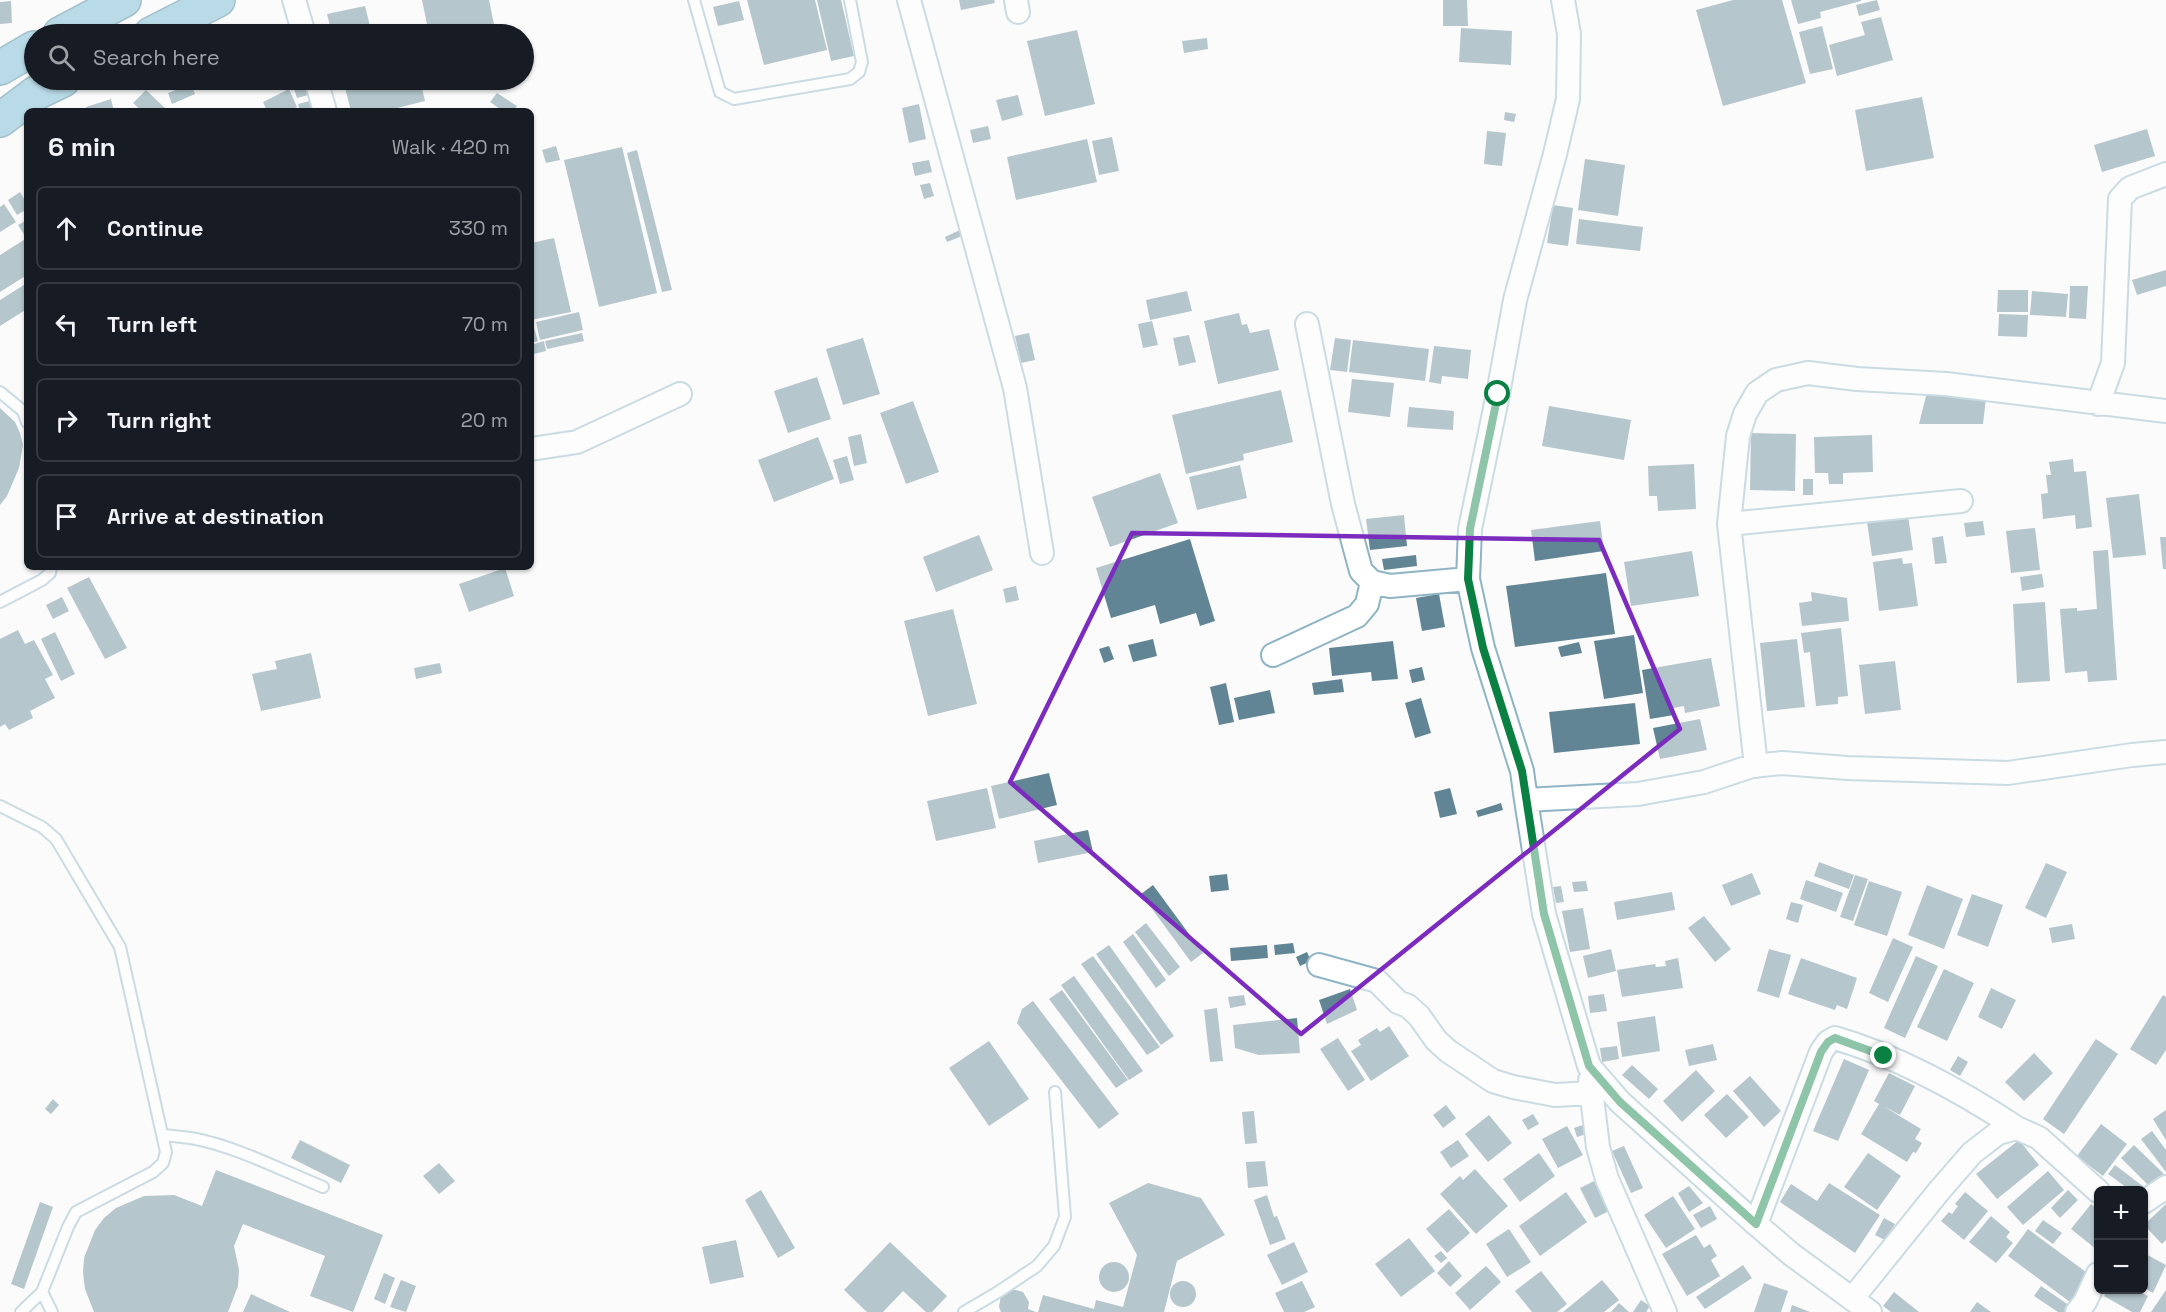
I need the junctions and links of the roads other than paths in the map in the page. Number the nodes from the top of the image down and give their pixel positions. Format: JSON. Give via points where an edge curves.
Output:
{"nodes":[{"id":1,"x":124,"y":0,"type":"edge"},
{"id":2,"x":218,"y":0,"type":"edge"},
{"id":3,"x":294,"y":0,"type":"edge"},
{"id":4,"x":694,"y":0,"type":"edge"},
{"id":5,"x":850,"y":0,"type":"edge"},
{"id":6,"x":909,"y":0,"type":"edge"},
{"id":7,"x":1563,"y":0,"type":"edge"},
{"id":8,"x":79,"y":24,"type":"edge"},
{"id":9,"x":171,"y":24,"type":"edge"},
{"id":10,"x":301,"y":24,"type":"edge"},
{"id":11,"x":24,"y":54,"type":"edge"},
{"id":12,"x":0,"y":68,"type":"edge"},
{"id":13,"x":42,"y":90,"type":"edge"},
{"id":14,"x":319,"y":90,"type":"edge"},
{"id":15,"x":324,"y":108,"type":"edge"},
{"id":16,"x":0,"y":120,"type":"edge"},
{"id":17,"x":2166,"y":174,"type":"edge"},
{"id":18,"x":1307,"y":324,"type":"dead end"},
{"id":19,"x":0,"y":392,"type":"edge"},
{"id":20,"x":680,"y":394,"type":"dead end"},
{"id":21,"x":2098,"y":404,"type":"junction"},
{"id":22,"x":2166,"y":411,"type":"edge"},
{"id":23,"x":24,"y":414,"type":"edge"},
{"id":24,"x":534,"y":449,"type":"edge"},
{"id":25,"x":1961,"y":501,"type":"dead end"},
{"id":26,"x":1729,"y":524,"type":"junction"},
{"id":27,"x":1042,"y":553,"type":"dead end"},
{"id":28,"x":50,"y":570,"type":"edge"},
{"id":29,"x":1468,"y":579,"type":"junction"},
{"id":30,"x":1372,"y":582,"type":"junction"},
{"id":31,"x":0,"y":602,"type":"edge"},
{"id":32,"x":1273,"y":655,"type":"dead end"},
{"id":33,"x":2166,"y":752,"type":"edge"},
{"id":34,"x":1756,"y":766,"type":"junction"},
{"id":35,"x":1526,"y":800,"type":"junction"},
{"id":36,"x":0,"y":806,"type":"edge"},
{"id":37,"x":1319,"y":965,"type":"dead end"},
{"id":38,"x":1589,"y":1066,"type":"junction"},
{"id":39,"x":1055,"y":1092,"type":"dead end"},
{"id":40,"x":1592,"y":1093,"type":"junction"},
{"id":41,"x":2017,"y":1128,"type":"junction"},
{"id":42,"x":164,"y":1135,"type":"junction"},
{"id":43,"x":323,"y":1187,"type":"dead end"},
{"id":44,"x":2094,"y":1187,"type":"edge"},
{"id":45,"x":2166,"y":1187,"type":"edge"},
{"id":46,"x":2148,"y":1199,"type":"edge"},
{"id":47,"x":1756,"y":1224,"type":"junction"},
{"id":48,"x":2094,"y":1283,"type":"edge"},
{"id":49,"x":42,"y":1292,"type":"junction"},
{"id":50,"x":1861,"y":1306,"type":"edge"},
{"id":51,"x":21,"y":1312,"type":"edge"},
{"id":52,"x":52,"y":1312,"type":"edge"},
{"id":53,"x":964,"y":1312,"type":"edge"},
{"id":54,"x":1665,"y":1312,"type":"edge"},
{"id":55,"x":2077,"y":1312,"type":"edge"}],
"edges":[{"from":1,"to":8,"type":"highway"},
{"from":2,"to":9,"type":"highway"},
{"from":3,"to":10,"type":"street"},
{"from":4,"to":5,"type":"lane","via":[[720,92],[734,99],[850,79],[859,72],[862,62]]},
{"from":6,"to":27,"type":"street","via":[[1015,388]]},
{"from":7,"to":29,"type":"street","via":[[1569,34],[1568,99],[1515,300],[1470,529]]},
{"from":11,"to":12,"type":"highway"},
{"from":13,"to":16,"type":"highway"},
{"from":14,"to":15,"type":"street"},
{"from":17,"to":21,"type":"street","via":[[2130,188],[2120,199],[2113,363]]},
{"from":18,"to":30,"type":"street","via":[[1343,504],[1361,571]]},
{"from":19,"to":23,"type":"lane"},
{"from":20,"to":24,"type":"street","via":[[577,442]]},
{"from":21,"to":22,"type":"street"},
{"from":21,"to":26,"type":"street","via":[[1946,384],[1808,373],[1776,380],[1757,393],[1745,414],[1738,436]]},
{"from":25,"to":26,"type":"street"},
{"from":26,"to":34,"type":"street"},
{"from":28,"to":31,"type":"lane","via":[[42,580]]},
{"from":29,"to":30,"type":"street","via":[[1390,586]]},
{"from":29,"to":35,"type":"street","via":[[1483,648],[1522,771]]},
{"from":30,"to":32,"type":"street","via":[[1367,604],[1357,616]]},
{"from":33,"to":34,"type":"street","via":[[2008,773],[1782,763]]},
{"from":34,"to":35,"type":"street","via":[[1704,782],[1638,794]]},
{"from":35,"to":38,"type":"street","via":[[1544,914]]},
{"from":36,"to":42,"type":"lane","via":[[42,827],[56,839],[120,947]]},
{"from":37,"to":40,"type":"street","via":[[1377,981],[1419,1016],[1448,1051],[1493,1081],[1555,1095]]},
{"from":38,"to":40,"type":"street"},
{"from":38,"to":47,"type":"street","via":[[1620,1102]]},
{"from":39,"to":53,"type":"lane","via":[[1065,1217],[1054,1246],[1037,1266]]},
{"from":40,"to":54,"type":"street","via":[[1598,1147],[1607,1179]]},
{"from":41,"to":44,"type":"street","via":[[2039,1138]]},
{"from":41,"to":47,"type":"street","via":[[1964,1093],[1835,1038],[1821,1052]]},
{"from":41,"to":50,"type":"street","via":[[1998,1133],[1972,1154],[1939,1191]]},
{"from":42,"to":43,"type":"lane","via":[[216,1144]]},
{"from":42,"to":49,"type":"lane","via":[[166,1152],[159,1168],[76,1212]]},
{"from":45,"to":46,"type":"street"},
{"from":47,"to":50,"type":"street"},
{"from":48,"to":55,"type":"street"},
{"from":49,"to":51,"type":"lane"},
{"from":49,"to":52,"type":"lane"}]}
